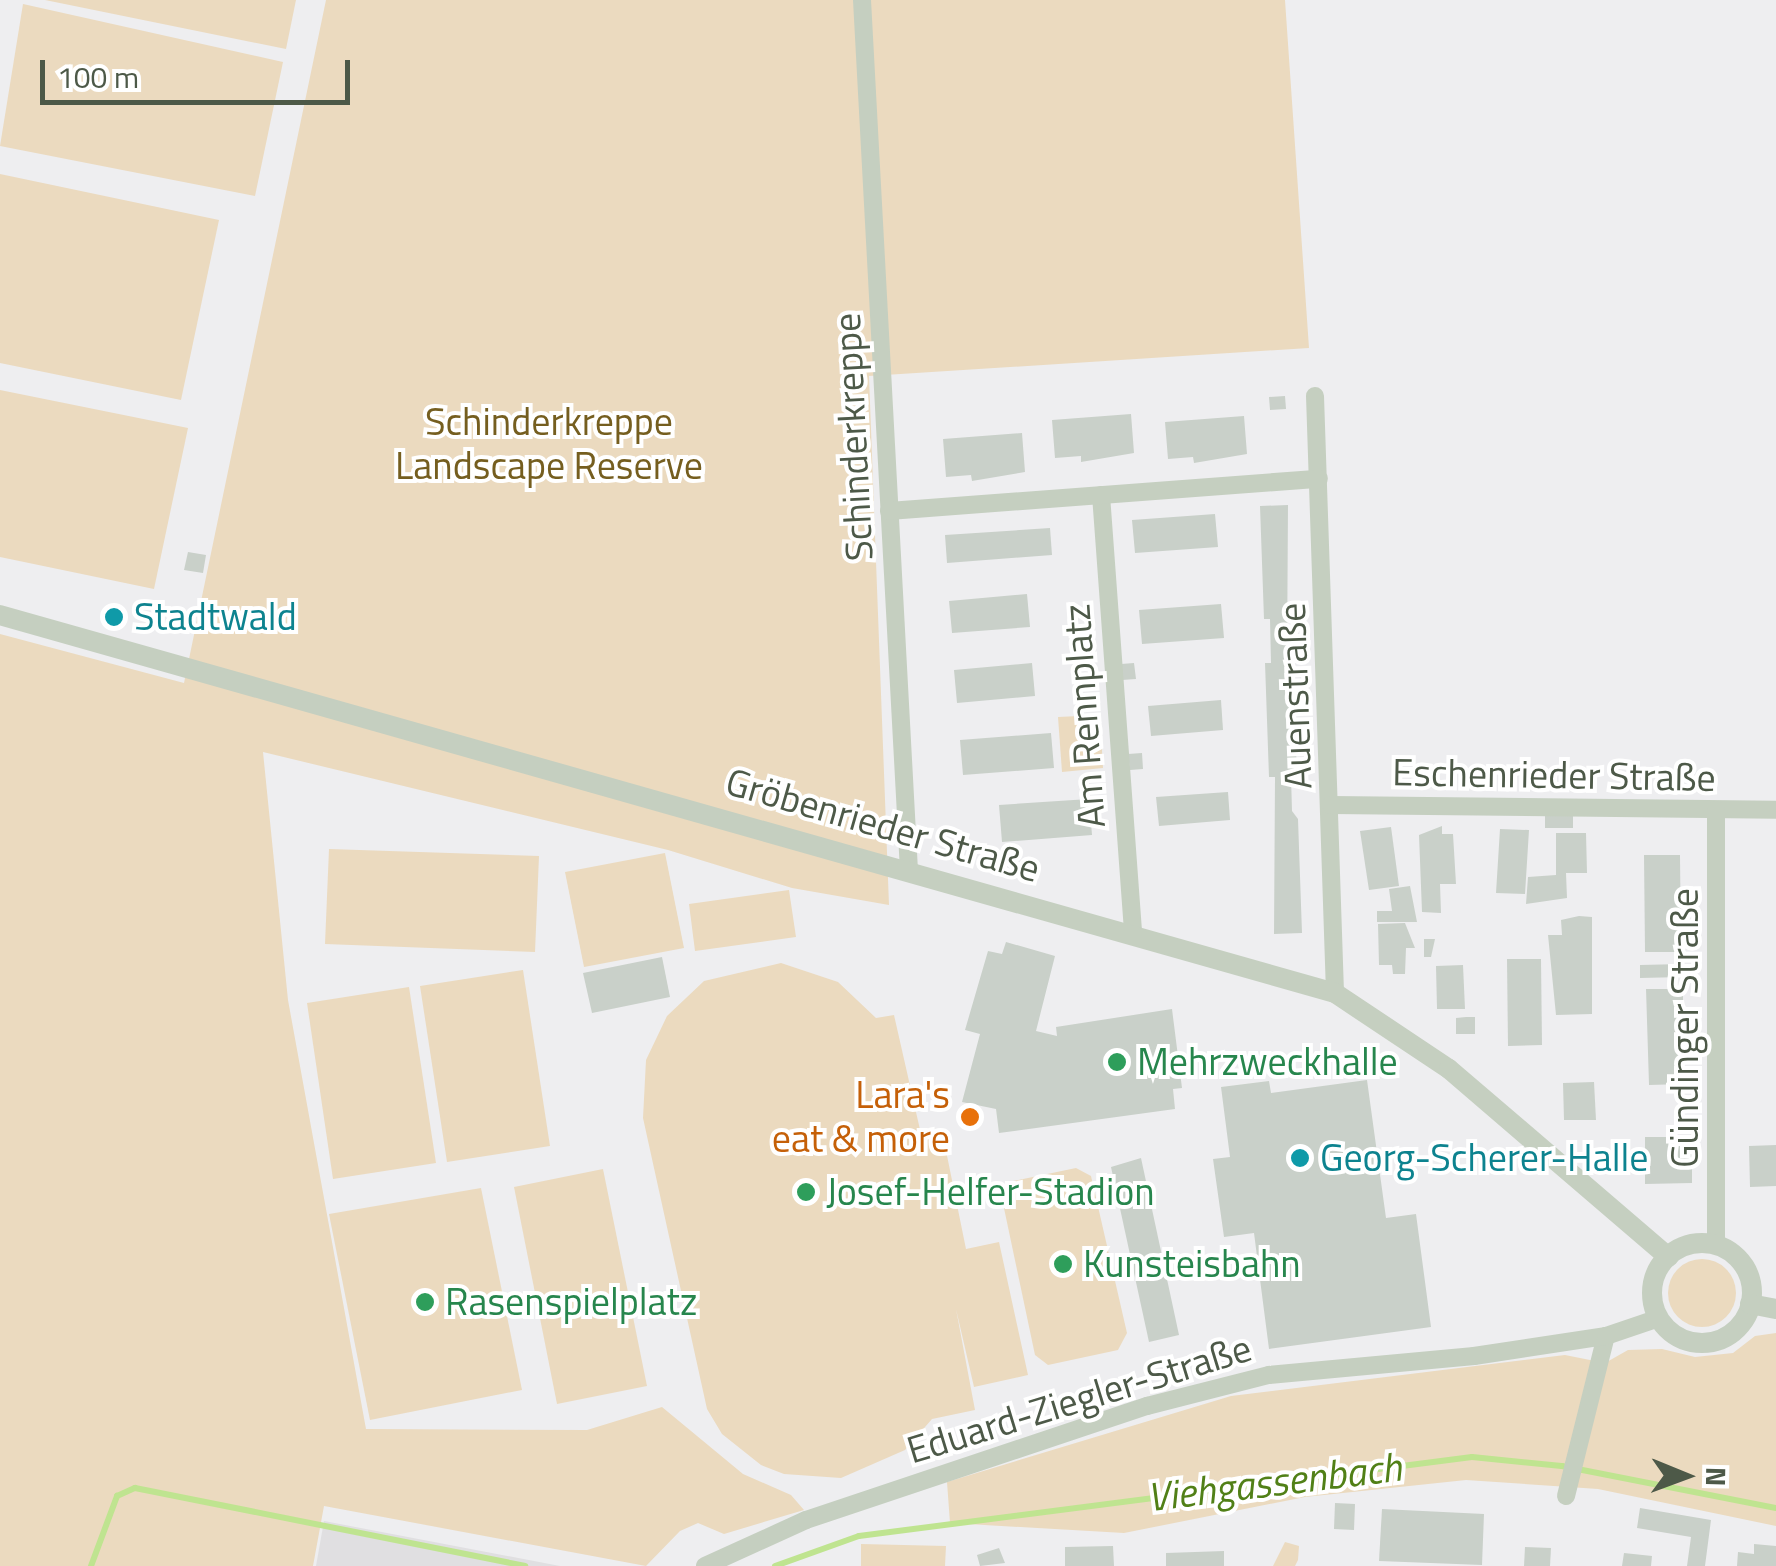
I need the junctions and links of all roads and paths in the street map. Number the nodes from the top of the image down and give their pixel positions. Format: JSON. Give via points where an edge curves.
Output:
{"nodes":[{"id":1,"x":862,"y":0,"type":"edge"},
{"id":2,"x":1315,"y":396,"type":"dead end"},
{"id":3,"x":1319,"y":479,"type":"junction"},
{"id":4,"x":1100,"y":494,"type":"junction"},
{"id":5,"x":889,"y":511,"type":"junction"},
{"id":6,"x":0,"y":614,"type":"edge"},
{"id":7,"x":1332,"y":805,"type":"junction"},
{"id":8,"x":1716,"y":810,"type":"junction"},
{"id":9,"x":1776,"y":810,"type":"edge"},
{"id":10,"x":909,"y":871,"type":"junction"},
{"id":11,"x":1132,"y":934,"type":"junction"},
{"id":12,"x":1335,"y":993,"type":"junction"},
{"id":13,"x":1716,"y":1246,"type":"junction"},
{"id":14,"x":1668,"y":1257,"type":"junction"},
{"id":15,"x":1750,"y":1304,"type":"junction"},
{"id":16,"x":1776,"y":1308,"type":"edge"},
{"id":17,"x":1659,"y":1318,"type":"junction"},
{"id":18,"x":1606,"y":1336,"type":"junction"},
{"id":19,"x":1566,"y":1496,"type":"dead end"},
{"id":20,"x":705,"y":1566,"type":"edge"}],
"edges":[{"from":1,"to":5,"type":"street","name":"Schinderkreppe"},
{"from":2,"to":3,"type":"street","name":"Auenstraße"},
{"from":3,"to":4,"type":"street"},
{"from":3,"to":7,"type":"street","name":"Auenstraße"},
{"from":4,"to":5,"type":"street"},
{"from":4,"to":11,"type":"street","name":"Am Rennplatz"},
{"from":5,"to":10,"type":"street","name":"Schinderkreppe"},
{"from":6,"to":10,"type":"street","name":"Gröbenrieder Straße"},
{"from":7,"to":8,"type":"street","name":"Eschenrieder Straße"},
{"from":7,"to":12,"type":"street","name":"Auenstraße"},
{"from":8,"to":9,"type":"street","name":"Eschenrieder Straße"},
{"from":8,"to":13,"type":"street","name":"Gündinger Straße"},
{"from":10,"to":11,"type":"street","name":"Gröbenrieder Straße"},
{"from":11,"to":12,"type":"street","name":"Gröbenrieder Straße"},
{"from":12,"to":14,"type":"street","name":"Gröbenrieder Straße","via":[[1448,1069]]},
{"from":13,"to":14,"type":"street","via":[[1688,1245]]},
{"from":13,"to":15,"type":"street","via":[[1744,1266]]},
{"from":14,"to":17,"type":"street","via":[[1652,1293]]},
{"from":15,"to":16,"type":"street"},
{"from":15,"to":17,"type":"street","via":[[1739,1327],[1709,1343],[1676,1336]]},
{"from":17,"to":18,"type":"street","name":"Eduard-Ziegler-Straße"},
{"from":18,"to":19,"type":"street"},
{"from":18,"to":20,"type":"street","name":"Eduard-Ziegler-Straße","via":[[1269,1375],[1164,1401],[806,1520]]}]}
